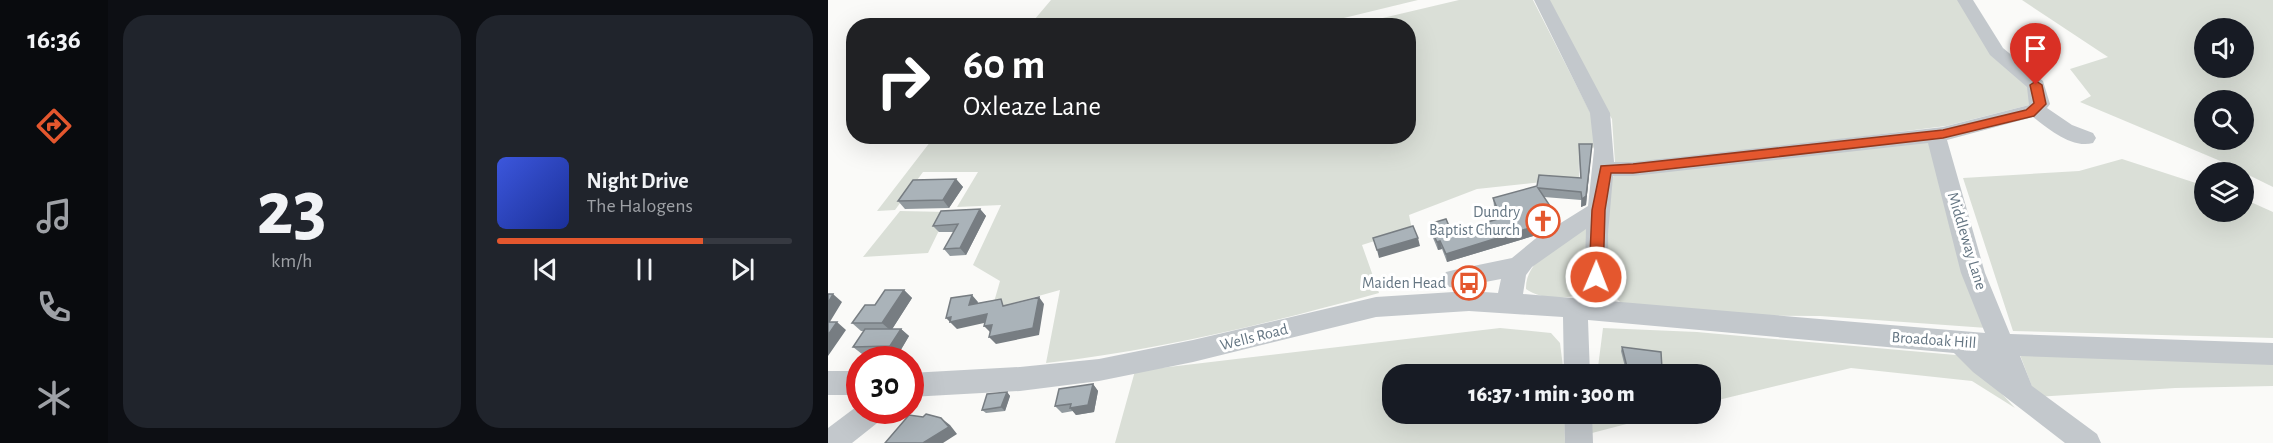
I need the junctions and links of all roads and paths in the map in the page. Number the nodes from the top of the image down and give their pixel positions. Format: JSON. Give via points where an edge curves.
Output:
{"nodes":[{"id":1,"x":1542,"y":0,"type":"edge"},
{"id":2,"x":1965,"y":0,"type":"edge"},
{"id":3,"x":2036,"y":110,"type":"junction"},
{"id":4,"x":1936,"y":135,"type":"junction"},
{"id":5,"x":2086,"y":138,"type":"dead end"},
{"id":6,"x":1605,"y":169,"type":"junction"},
{"id":7,"x":1599,"y":210,"type":"junction"},
{"id":8,"x":1519,"y":266,"type":"junction"},
{"id":9,"x":1454,"y":279,"type":"dead end"},
{"id":10,"x":1509,"y":303,"type":"junction"},
{"id":11,"x":1586,"y":310,"type":"junction"},
{"id":12,"x":1961,"y":343,"type":"junction"},
{"id":13,"x":2003,"y":345,"type":"junction"},
{"id":14,"x":2273,"y":354,"type":"edge"},
{"id":15,"x":1579,"y":364,"type":"edge"},
{"id":16,"x":828,"y":382,"type":"edge"},
{"id":17,"x":846,"y":383,"type":"edge"},
{"id":18,"x":924,"y":384,"type":"edge"},
{"id":19,"x":2022,"y":394,"type":"junction"},
{"id":20,"x":855,"y":424,"type":"edge"},
{"id":21,"x":1578,"y":424,"type":"edge"},
{"id":22,"x":831,"y":443,"type":"edge"},
{"id":23,"x":1579,"y":443,"type":"edge"},
{"id":24,"x":2087,"y":443,"type":"edge"}],
"edges":[{"from":1,"to":6,"type":"street","via":[[1600,113]]},
{"from":2,"to":3,"type":"street","via":[[1996,51],[2036,85],[2040,104]]},
{"from":3,"to":4,"type":"street"},
{"from":3,"to":5,"type":"street","via":[[2065,130]]},
{"from":4,"to":6,"type":"street"},
{"from":4,"to":13,"type":"street","name":"Middleway Lane","via":[[1973,273]]},
{"from":6,"to":7,"type":"street"},
{"from":7,"to":8,"type":"street"},
{"from":7,"to":11,"type":"street","via":[[1596,261]]},
{"from":8,"to":9,"type":"street"},
{"from":8,"to":10,"type":"street"},
{"from":10,"to":11,"type":"street","name":"Wells Road"},
{"from":10,"to":18,"type":"street","name":"Wells Road","via":[[1469,301],[1376,307],[1099,370]]},
{"from":11,"to":12,"type":"street","name":"Broadoak Hill"},
{"from":11,"to":15,"type":"street"},
{"from":12,"to":13,"type":"street","name":"Broadoak Hill"},
{"from":12,"to":19,"type":"street"},
{"from":13,"to":14,"type":"street","name":"Broadoak Hill"},
{"from":13,"to":19,"type":"street","name":"Middleway Lane"},
{"from":16,"to":17,"type":"street"},
{"from":19,"to":24,"type":"street"},
{"from":20,"to":22,"type":"street"},
{"from":21,"to":23,"type":"street"}]}
